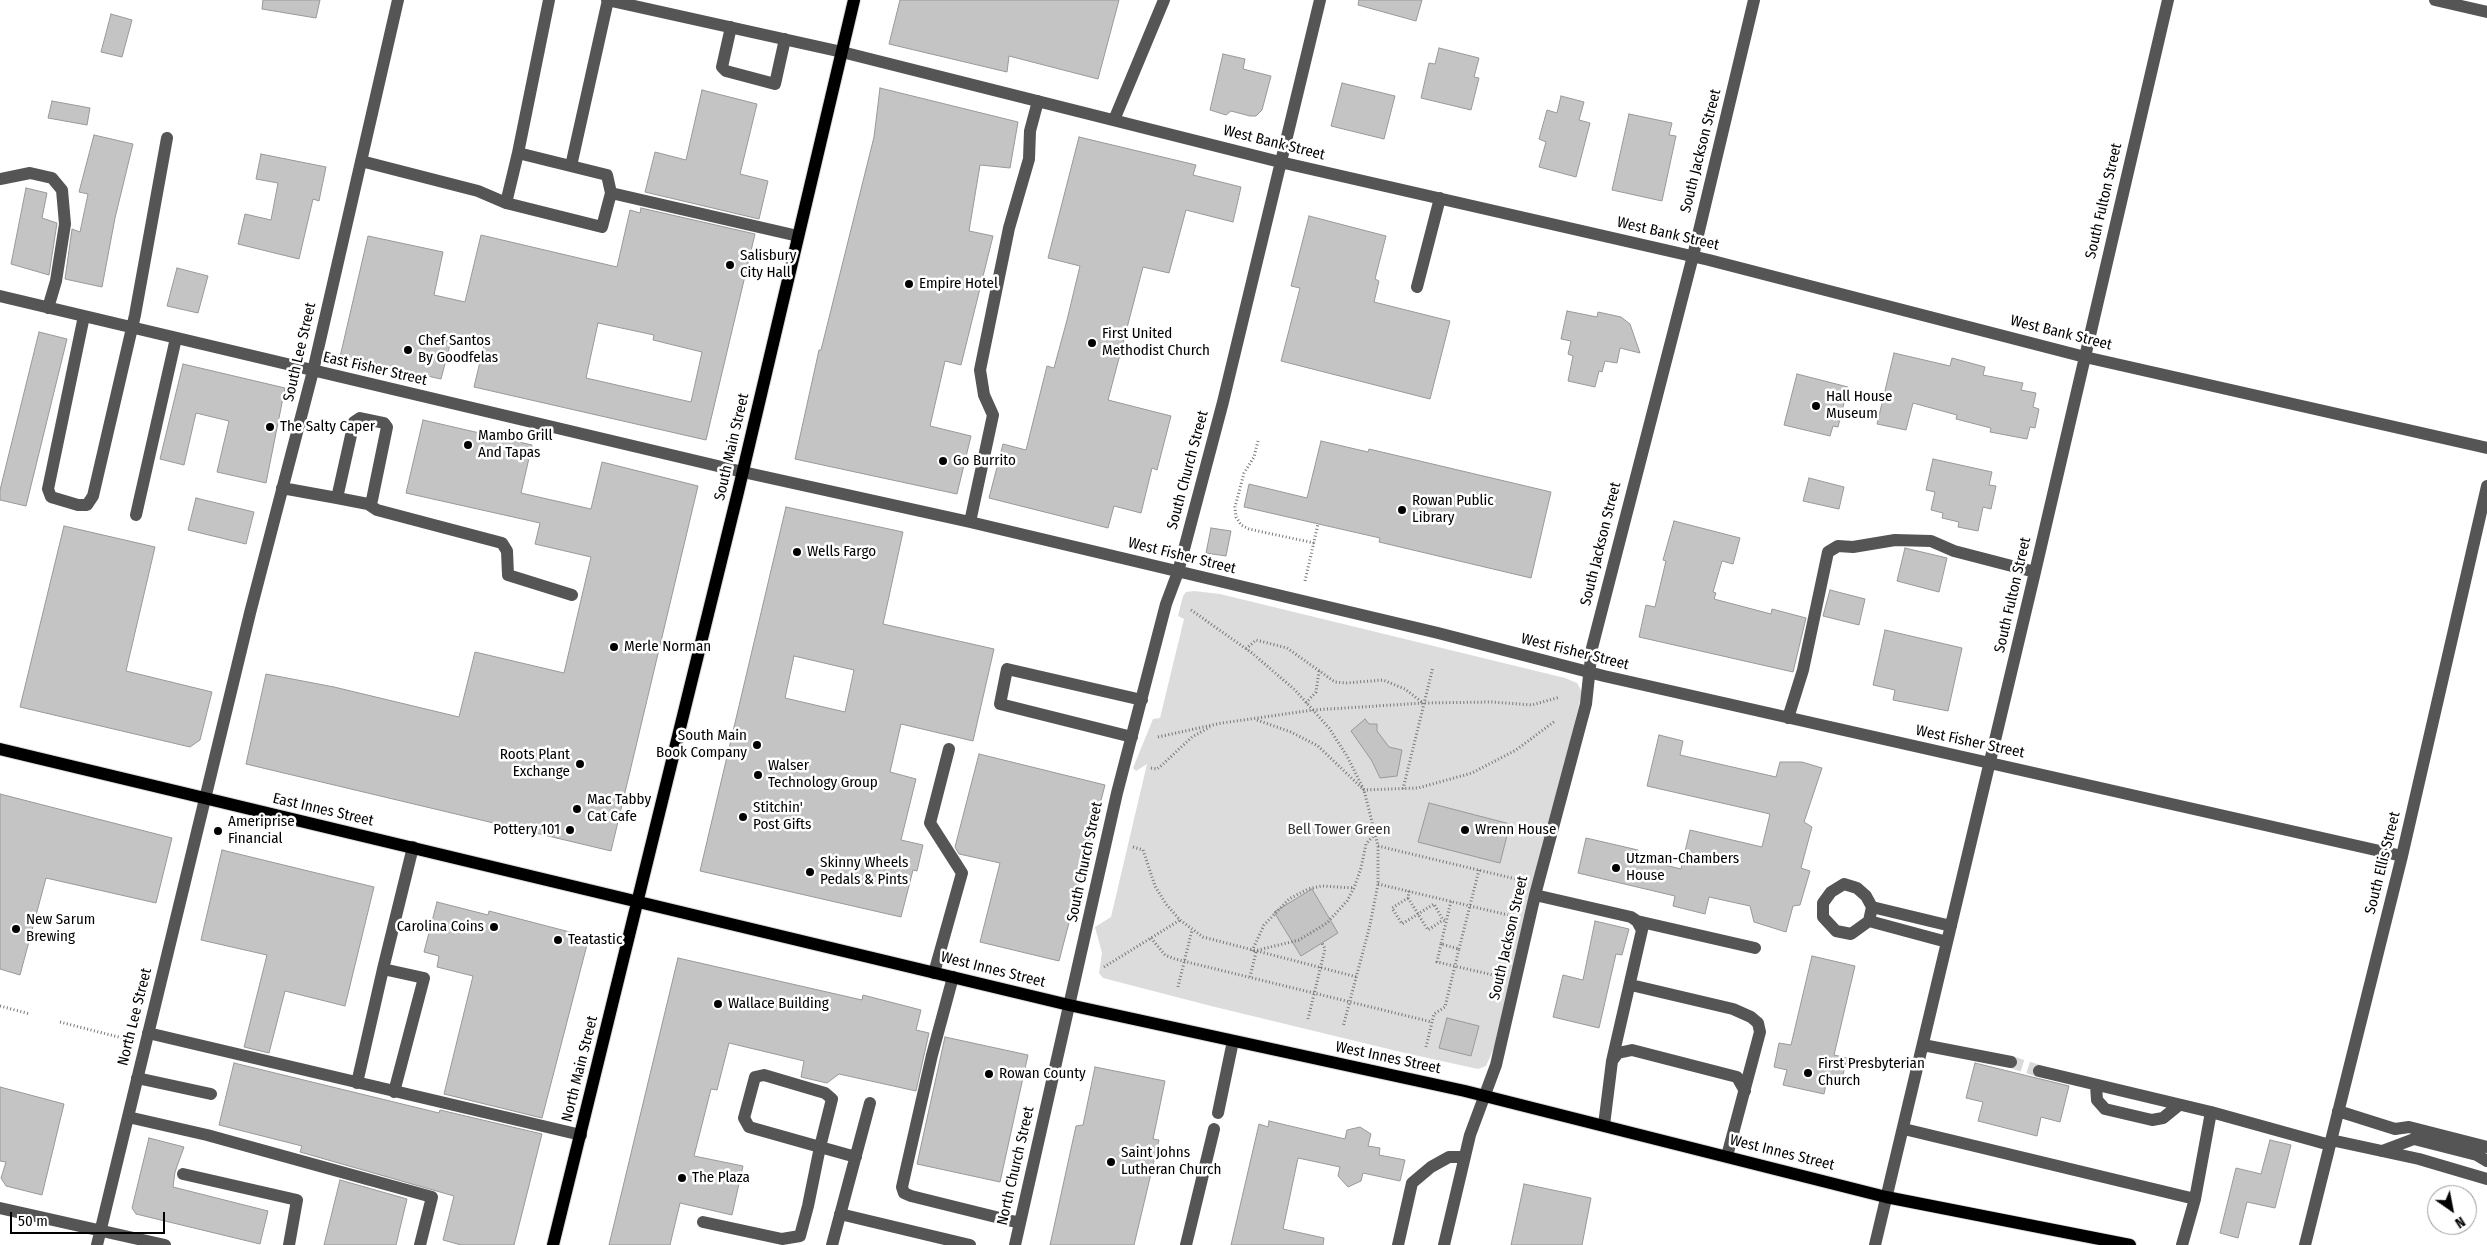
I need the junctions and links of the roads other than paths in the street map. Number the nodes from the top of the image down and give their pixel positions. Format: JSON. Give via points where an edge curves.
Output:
{"nodes":[{"id":1,"x":398,"y":0,"type":"edge"},
{"id":2,"x":549,"y":0,"type":"edge"},
{"id":3,"x":607,"y":0,"type":"edge"},
{"id":4,"x":854,"y":0,"type":"edge"},
{"id":5,"x":1164,"y":0,"type":"edge"},
{"id":6,"x":1320,"y":0,"type":"edge"},
{"id":7,"x":1754,"y":0,"type":"edge"},
{"id":8,"x":2168,"y":0,"type":"edge"},
{"id":9,"x":2435,"y":0,"type":"edge"},
{"id":10,"x":2487,"y":12,"type":"edge"},
{"id":11,"x":731,"y":27,"type":"junction"},
{"id":12,"x":785,"y":39,"type":"junction"},
{"id":13,"x":842,"y":52,"type":"junction"},
{"id":14,"x":1038,"y":101,"type":"junction"},
{"id":15,"x":1114,"y":120,"type":"junction"},
{"id":16,"x":167,"y":138,"type":"dead end"},
{"id":17,"x":518,"y":153,"type":"junction"},
{"id":18,"x":361,"y":161,"type":"junction"},
{"id":19,"x":1280,"y":162,"type":"junction"},
{"id":20,"x":571,"y":166,"type":"junction"},
{"id":21,"x":0,"y":179,"type":"edge"},
{"id":22,"x":611,"y":193,"type":"junction"},
{"id":23,"x":1440,"y":198,"type":"junction"},
{"id":24,"x":506,"y":204,"type":"junction"},
{"id":25,"x":798,"y":236,"type":"junction"},
{"id":26,"x":1692,"y":256,"type":"junction"},
{"id":27,"x":1417,"y":287,"type":"dead end"},
{"id":28,"x":0,"y":296,"type":"edge"},
{"id":29,"x":48,"y":308,"type":"junction"},
{"id":30,"x":84,"y":316,"type":"junction"},
{"id":31,"x":132,"y":328,"type":"junction"},
{"id":32,"x":176,"y":338,"type":"junction"},
{"id":33,"x":2085,"y":357,"type":"junction"},
{"id":34,"x":313,"y":371,"type":"junction"},
{"id":35,"x":2487,"y":448,"type":"edge"},
{"id":36,"x":743,"y":472,"type":"junction"},
{"id":37,"x":2487,"y":486,"type":"edge"},
{"id":38,"x":282,"y":488,"type":"junction"},
{"id":39,"x":337,"y":498,"type":"junction"},
{"id":40,"x":368,"y":504,"type":"junction"},
{"id":41,"x":136,"y":515,"type":"dead end"},
{"id":42,"x":2483,"y":521,"type":"edge"},
{"id":43,"x":970,"y":522,"type":"junction"},
{"id":44,"x":1178,"y":572,"type":"junction"},
{"id":45,"x":2035,"y":572,"type":"junction"},
{"id":46,"x":572,"y":595,"type":"dead end"},
{"id":47,"x":1589,"y":672,"type":"junction"},
{"id":48,"x":1142,"y":700,"type":"junction"},
{"id":49,"x":1788,"y":718,"type":"junction"},
{"id":50,"x":1132,"y":737,"type":"junction"},
{"id":51,"x":0,"y":748,"type":"edge"},
{"id":52,"x":949,"y":749,"type":"dead end"},
{"id":53,"x":1990,"y":763,"type":"junction"},
{"id":54,"x":205,"y":798,"type":"junction"},
{"id":55,"x":413,"y":847,"type":"junction"},
{"id":56,"x":2402,"y":856,"type":"junction"},
{"id":57,"x":1535,"y":895,"type":"junction"},
{"id":58,"x":639,"y":902,"type":"junction"},
{"id":59,"x":1872,"y":906,"type":"junction"},
{"id":60,"x":1637,"y":921,"type":"junction"},
{"id":61,"x":1868,"y":921,"type":"junction"},
{"id":62,"x":1951,"y":926,"type":"junction"},
{"id":63,"x":1947,"y":942,"type":"junction"},
{"id":64,"x":1754,"y":948,"type":"dead end"},
{"id":65,"x":383,"y":969,"type":"junction"},
{"id":66,"x":934,"y":973,"type":"junction"},
{"id":67,"x":953,"y":978,"type":"junction"},
{"id":68,"x":1631,"y":985,"type":"junction"},
{"id":69,"x":1069,"y":1005,"type":"junction"},
{"id":70,"x":148,"y":1033,"type":"junction"},
{"id":71,"x":1233,"y":1041,"type":"junction"},
{"id":72,"x":1923,"y":1045,"type":"junction"},
{"id":73,"x":1612,"y":1062,"type":"junction"},
{"id":74,"x":2011,"y":1062,"type":"tunnel mouth"},
{"id":75,"x":2039,"y":1071,"type":"tunnel mouth"},
{"id":76,"x":137,"y":1078,"type":"junction"},
{"id":77,"x":357,"y":1083,"type":"junction"},
{"id":78,"x":2096,"y":1085,"type":"junction"},
{"id":79,"x":394,"y":1092,"type":"junction"},
{"id":80,"x":1745,"y":1092,"type":"junction"},
{"id":81,"x":212,"y":1094,"type":"dead end"},
{"id":82,"x":1486,"y":1096,"type":"junction"},
{"id":83,"x":870,"y":1103,"type":"dead end"},
{"id":84,"x":2179,"y":1104,"type":"junction"},
{"id":85,"x":2338,"y":1111,"type":"junction"},
{"id":86,"x":2211,"y":1112,"type":"junction"},
{"id":87,"x":1218,"y":1113,"type":"dead end"},
{"id":88,"x":128,"y":1117,"type":"junction"},
{"id":89,"x":1604,"y":1125,"type":"junction"},
{"id":90,"x":1214,"y":1129,"type":"dead end"},
{"id":91,"x":1904,"y":1129,"type":"junction"},
{"id":92,"x":580,"y":1135,"type":"junction"},
{"id":93,"x":2331,"y":1142,"type":"junction"},
{"id":94,"x":820,"y":1147,"type":"junction"},
{"id":95,"x":2487,"y":1147,"type":"edge"},
{"id":96,"x":2382,"y":1151,"type":"junction"},
{"id":97,"x":1727,"y":1156,"type":"junction"},
{"id":98,"x":856,"y":1157,"type":"junction"},
{"id":99,"x":1465,"y":1157,"type":"junction"},
{"id":100,"x":2487,"y":1161,"type":"edge"},
{"id":101,"x":183,"y":1174,"type":"dead end"},
{"id":102,"x":2487,"y":1179,"type":"edge"},
{"id":103,"x":1886,"y":1197,"type":"junction"},
{"id":104,"x":2194,"y":1199,"type":"junction"},
{"id":105,"x":0,"y":1208,"type":"edge"},
{"id":106,"x":840,"y":1214,"type":"junction"},
{"id":107,"x":703,"y":1222,"type":"dead end"},
{"id":108,"x":1020,"y":1223,"type":"junction"},
{"id":109,"x":101,"y":1230,"type":"junction"},
{"id":110,"x":2088,"y":1241,"type":"edge"},
{"id":111,"x":97,"y":1245,"type":"edge"},
{"id":112,"x":165,"y":1245,"type":"edge"},
{"id":113,"x":289,"y":1245,"type":"edge"},
{"id":114,"x":420,"y":1245,"type":"edge"},
{"id":115,"x":553,"y":1245,"type":"edge"},
{"id":116,"x":832,"y":1245,"type":"edge"},
{"id":117,"x":970,"y":1245,"type":"edge"},
{"id":118,"x":1015,"y":1245,"type":"edge"},
{"id":119,"x":1186,"y":1245,"type":"edge"},
{"id":120,"x":1398,"y":1245,"type":"edge"},
{"id":121,"x":1444,"y":1245,"type":"edge"},
{"id":122,"x":1876,"y":1245,"type":"edge"},
{"id":123,"x":2130,"y":1245,"type":"edge"},
{"id":124,"x":2182,"y":1245,"type":"edge"},
{"id":125,"x":2305,"y":1245,"type":"edge"}],
"edges":[{"from":1,"to":18,"type":"street","name":"South Lee Street"},
{"from":2,"to":17,"type":"street"},
{"from":3,"to":11,"type":"street","name":"West Bank Street"},
{"from":3,"to":20,"type":"street"},
{"from":4,"to":13,"type":"main road","name":"South Main Street"},
{"from":5,"to":15,"type":"street"},
{"from":6,"to":19,"type":"street","name":"South Church Street"},
{"from":7,"to":26,"type":"street","name":"South Jackson Street"},
{"from":8,"to":33,"type":"street","name":"South Fulton Street"},
{"from":9,"to":10,"type":"street"},
{"from":11,"to":12,"type":"street","name":"West Bank Street"},
{"from":11,"to":12,"type":"street","via":[[722,67],[726,71],[775,84]]},
{"from":12,"to":13,"type":"street","name":"West Bank Street"},
{"from":13,"to":14,"type":"street","name":"West Bank Street"},
{"from":13,"to":25,"type":"main road","name":"South Main Street"},
{"from":14,"to":15,"type":"street","name":"West Bank Street"},
{"from":14,"to":43,"type":"street","via":[[1030,131],[1029,159],[1009,228],[980,370],[984,395],[993,415]]},
{"from":15,"to":19,"type":"street","name":"West Bank Street"},
{"from":16,"to":31,"type":"street"},
{"from":17,"to":20,"type":"street"},
{"from":17,"to":24,"type":"street"},
{"from":18,"to":24,"type":"street","via":[[478,191]]},
{"from":18,"to":34,"type":"street","name":"South Lee Street"},
{"from":19,"to":23,"type":"street","name":"West Bank Street"},
{"from":19,"to":44,"type":"street","name":"South Church Street","via":[[1224,402]]},
{"from":20,"to":22,"type":"street","via":[[607,176]]},
{"from":21,"to":29,"type":"street","via":[[30,173],[52,178],[62,190],[65,224]]},
{"from":22,"to":24,"type":"street","via":[[602,227]]},
{"from":22,"to":25,"type":"street"},
{"from":23,"to":26,"type":"street","name":"West Bank Street"},
{"from":23,"to":27,"type":"street"},
{"from":25,"to":36,"type":"main road","name":"South Main Street"},
{"from":26,"to":33,"type":"street","name":"West Bank Street"},
{"from":26,"to":47,"type":"street","name":"South Jackson Street","via":[[1594,639]]},
{"from":28,"to":29,"type":"street","name":"East Fisher Street"},
{"from":29,"to":30,"type":"street","name":"East Fisher Street"},
{"from":30,"to":31,"type":"street","name":"East Fisher Street"},
{"from":30,"to":31,"type":"street","via":[[48,489],[50,498],[87,505],[93,496]]},
{"from":31,"to":32,"type":"street","name":"East Fisher Street"},
{"from":32,"to":34,"type":"street","name":"East Fisher Street"},
{"from":32,"to":41,"type":"street"},
{"from":33,"to":35,"type":"street","name":"West Bank Street"},
{"from":33,"to":45,"type":"street","name":"South Fulton Street"},
{"from":34,"to":36,"type":"street","name":"East Fisher Street"},
{"from":34,"to":38,"type":"street","name":"South Lee Street"},
{"from":36,"to":43,"type":"street","name":"West Fisher Street"},
{"from":36,"to":58,"type":"main road","name":"South Main Street"},
{"from":37,"to":42,"type":"street","name":"South Ellis Street"},
{"from":38,"to":39,"type":"street"},
{"from":38,"to":54,"type":"street","name":"South Lee Street"},
{"from":39,"to":40,"type":"street"},
{"from":39,"to":40,"type":"street","via":[[354,422],[360,418],[384,423],[387,427],[372,500]]},
{"from":40,"to":46,"type":"street","via":[[377,510],[502,543],[508,575]]},
{"from":42,"to":56,"type":"street","name":"South Ellis Street"},
{"from":43,"to":44,"type":"street","name":"West Fisher Street"},
{"from":44,"to":47,"type":"street","name":"West Fisher Street"},
{"from":44,"to":48,"type":"street","name":"South Church Street","via":[[1166,604]]},
{"from":45,"to":49,"type":"street","via":[[1954,551],[1931,541],[1895,540],[1853,547],[1838,546],[1828,552],[1803,670]]},
{"from":45,"to":53,"type":"street","name":"South Fulton Street"},
{"from":47,"to":49,"type":"street","name":"West Fisher Street"},
{"from":47,"to":57,"type":"street","name":"South Jackson Street","via":[[1586,704]]},
{"from":48,"to":50,"type":"street","name":"South Church Street"},
{"from":48,"to":50,"type":"street","via":[[1007,669],[1000,704]]},
{"from":49,"to":53,"type":"street","name":"West Fisher Street"},
{"from":50,"to":69,"type":"street","name":"South Church Street"},
{"from":51,"to":54,"type":"main road","name":"East Innes Street"},
{"from":52,"to":66,"type":"street","via":[[930,823],[962,873]]},
{"from":53,"to":56,"type":"street","name":"West Fisher Street"},
{"from":53,"to":62,"type":"street","name":"South Fulton Street"},
{"from":54,"to":55,"type":"main road","name":"East Innes Street"},
{"from":54,"to":70,"type":"street","name":"North Lee Street"},
{"from":55,"to":58,"type":"main road","name":"East Innes Street"},
{"from":55,"to":65,"type":"street"},
{"from":56,"to":85,"type":"street","name":"South Ellis Street"},
{"from":57,"to":60,"type":"street","via":[[1632,917]]},
{"from":57,"to":82,"type":"street","name":"South Jackson Street"},
{"from":58,"to":66,"type":"main road","name":"West Innes Street"},
{"from":58,"to":92,"type":"main road","name":"North Main Street"},
{"from":59,"to":61,"type":"street"},
{"from":59,"to":61,"type":"street","via":[[1858,888],[1844,884],[1831,892],[1823,903],[1823,917],[1836,931],[1851,934]]},
{"from":59,"to":62,"type":"street"},
{"from":60,"to":64,"type":"street"},
{"from":60,"to":68,"type":"street","via":[[1642,930]]},
{"from":61,"to":63,"type":"street"},
{"from":62,"to":63,"type":"street","name":"South Fulton Street"},
{"from":63,"to":72,"type":"street","name":"South Fulton Street"},
{"from":65,"to":77,"type":"street"},
{"from":65,"to":79,"type":"street","via":[[424,978]]},
{"from":66,"to":67,"type":"main road","name":"West Innes Street"},
{"from":67,"to":69,"type":"main road","name":"West Innes Street"},
{"from":67,"to":108,"type":"street","via":[[902,1188],[911,1196]]},
{"from":68,"to":73,"type":"street"},
{"from":68,"to":80,"type":"street","via":[[1733,1009],[1758,1023],[1760,1032]]},
{"from":69,"to":71,"type":"main road","name":"West Innes Street"},
{"from":69,"to":108,"type":"street","name":"North Church Street"},
{"from":70,"to":76,"type":"street","name":"North Lee Street"},
{"from":70,"to":77,"type":"street"},
{"from":71,"to":82,"type":"main road","name":"West Innes Street"},
{"from":71,"to":87,"type":"street"},
{"from":72,"to":74,"type":"street"},
{"from":72,"to":91,"type":"street","name":"South Fulton Street"},
{"from":73,"to":80,"type":"street","via":[[1618,1053],[1632,1050],[1737,1077]]},
{"from":73,"to":89,"type":"street"},
{"from":75,"to":78,"type":"street"},
{"from":76,"to":81,"type":"street"},
{"from":76,"to":88,"type":"street","name":"North Lee Street"},
{"from":77,"to":79,"type":"street"},
{"from":78,"to":84,"type":"street"},
{"from":78,"to":84,"type":"street","via":[[2097,1100],[2105,1109],[2133,1116],[2152,1120],[2163,1118]]},
{"from":79,"to":92,"type":"street"},
{"from":80,"to":97,"type":"street"},
{"from":82,"to":89,"type":"main road","name":"West Innes Street"},
{"from":82,"to":99,"type":"street","name":"South Jackson Street"},
{"from":83,"to":98,"type":"street"},
{"from":84,"to":86,"type":"street"},
{"from":85,"to":93,"type":"street","name":"South Ellis Street"},
{"from":85,"to":95,"type":"street","via":[[2395,1129],[2409,1127]]},
{"from":86,"to":93,"type":"street"},
{"from":86,"to":104,"type":"street"},
{"from":88,"to":109,"type":"street","name":"North Lee Street"},
{"from":88,"to":114,"type":"street","via":[[207,1135],[432,1197]]},
{"from":89,"to":97,"type":"main road","name":"West Innes Street"},
{"from":90,"to":119,"type":"street"},
{"from":91,"to":103,"type":"street","name":"South Fulton Street"},
{"from":91,"to":104,"type":"street"},
{"from":92,"to":115,"type":"main road","name":"North Main Street"},
{"from":93,"to":96,"type":"street"},
{"from":93,"to":125,"type":"street","name":"South Ellis Street"},
{"from":94,"to":94,"type":"street","via":[[748,1127],[744,1118],[755,1077],[764,1075],[825,1093],[832,1099]]},
{"from":94,"to":98,"type":"street"},
{"from":94,"to":107,"type":"street","via":[[800,1236],[782,1239]]},
{"from":96,"to":100,"type":"street","via":[[2414,1139],[2477,1155]]},
{"from":96,"to":102,"type":"street"},
{"from":97,"to":103,"type":"main road","name":"West Innes Street"},
{"from":98,"to":106,"type":"street"},
{"from":99,"to":120,"type":"street","via":[[1449,1157],[1431,1166],[1412,1183]]},
{"from":99,"to":121,"type":"street","name":"South Jackson Street"},
{"from":101,"to":113,"type":"street","via":[[297,1200]]},
{"from":103,"to":110,"type":"main road","name":"West Innes Street"},
{"from":103,"to":122,"type":"street","name":"South Fulton Street"},
{"from":104,"to":124,"type":"street"},
{"from":105,"to":109,"type":"street"},
{"from":106,"to":116,"type":"street"},
{"from":106,"to":117,"type":"street"},
{"from":108,"to":118,"type":"street","name":"North Church Street"},
{"from":109,"to":111,"type":"street","name":"North Lee Street"},
{"from":109,"to":112,"type":"street"},
{"from":110,"to":123,"type":"main road","name":"West Innes Street"}]}
